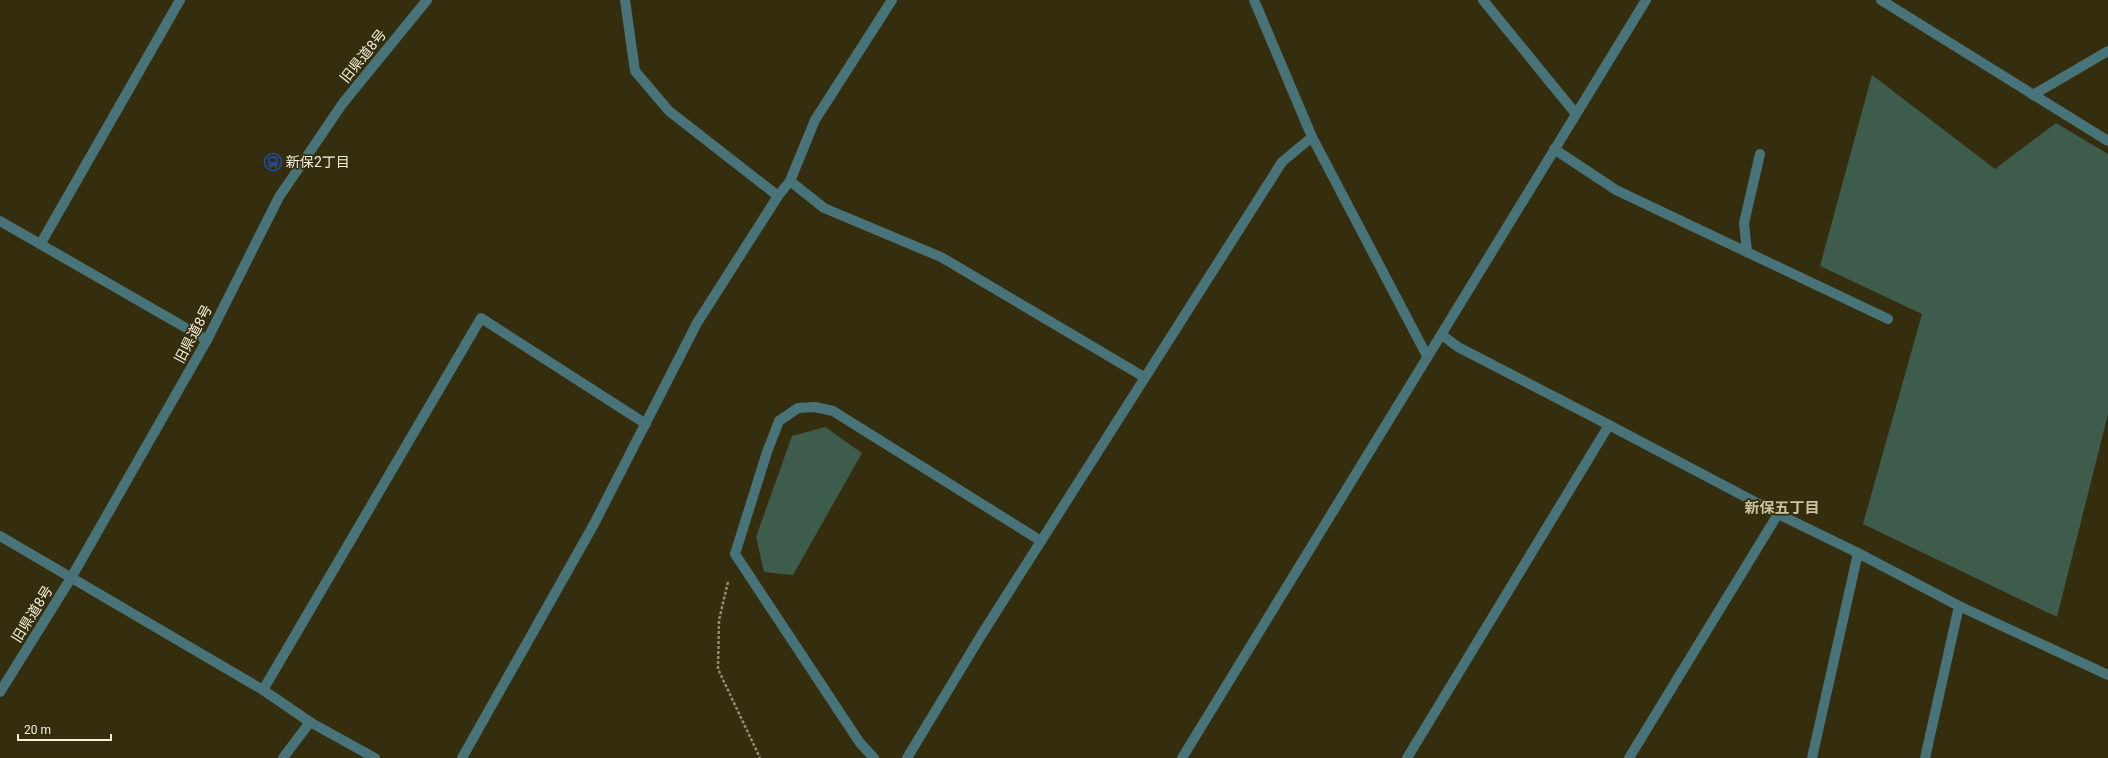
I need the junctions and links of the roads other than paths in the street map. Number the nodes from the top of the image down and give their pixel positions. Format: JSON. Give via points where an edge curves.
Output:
{"nodes":[{"id":1,"x":180,"y":0,"type":"edge"},
{"id":2,"x":427,"y":0,"type":"edge"},
{"id":3,"x":625,"y":0,"type":"edge"},
{"id":4,"x":892,"y":0,"type":"edge"},
{"id":5,"x":1254,"y":0,"type":"edge"},
{"id":6,"x":1483,"y":0,"type":"edge"},
{"id":7,"x":1646,"y":0,"type":"edge"},
{"id":8,"x":1880,"y":0,"type":"edge"},
{"id":9,"x":2108,"y":51,"type":"edge"},
{"id":10,"x":2033,"y":95,"type":"junction"},
{"id":11,"x":1576,"y":114,"type":"junction"},
{"id":12,"x":1312,"y":137,"type":"junction"},
{"id":13,"x":2108,"y":141,"type":"edge"},
{"id":14,"x":1554,"y":149,"type":"junction"},
{"id":15,"x":1760,"y":154,"type":"dead end"},
{"id":16,"x":790,"y":181,"type":"junction"},
{"id":17,"x":778,"y":196,"type":"junction"},
{"id":18,"x":0,"y":220,"type":"edge"},
{"id":19,"x":41,"y":243,"type":"junction"},
{"id":20,"x":1747,"y":252,"type":"junction"},
{"id":21,"x":1888,"y":319,"type":"dead end"},
{"id":22,"x":1442,"y":335,"type":"junction"},
{"id":23,"x":207,"y":340,"type":"junction"},
{"id":24,"x":1427,"y":356,"type":"junction"},
{"id":25,"x":1144,"y":377,"type":"junction"},
{"id":26,"x":646,"y":424,"type":"junction"},
{"id":27,"x":1609,"y":424,"type":"junction"},
{"id":28,"x":1778,"y":514,"type":"junction"},
{"id":29,"x":0,"y":536,"type":"edge"},
{"id":30,"x":1041,"y":541,"type":"junction"},
{"id":31,"x":1858,"y":553,"type":"junction"},
{"id":32,"x":71,"y":578,"type":"junction"},
{"id":33,"x":1959,"y":606,"type":"junction"},
{"id":34,"x":2108,"y":675,"type":"edge"},
{"id":35,"x":263,"y":690,"type":"junction"},
{"id":36,"x":0,"y":692,"type":"edge"},
{"id":37,"x":310,"y":722,"type":"junction"},
{"id":38,"x":283,"y":758,"type":"edge"},
{"id":39,"x":375,"y":758,"type":"edge"},
{"id":40,"x":462,"y":758,"type":"edge"},
{"id":41,"x":874,"y":758,"type":"edge"},
{"id":42,"x":907,"y":758,"type":"edge"},
{"id":43,"x":1182,"y":758,"type":"edge"},
{"id":44,"x":1407,"y":758,"type":"edge"},
{"id":45,"x":1629,"y":758,"type":"edge"},
{"id":46,"x":1812,"y":758,"type":"edge"},
{"id":47,"x":1925,"y":758,"type":"edge"}],
"edges":[{"from":1,"to":19,"type":"street"},
{"from":2,"to":23,"type":"street","name":"旧県道8号","via":[[343,103],[279,197]]},
{"from":3,"to":17,"type":"street","via":[[634,71],[669,112]]},
{"from":4,"to":16,"type":"street","via":[[816,120]]},
{"from":5,"to":12,"type":"street"},
{"from":6,"to":11,"type":"street"},
{"from":7,"to":11,"type":"street"},
{"from":8,"to":10,"type":"street"},
{"from":9,"to":10,"type":"street"},
{"from":10,"to":13,"type":"street"},
{"from":11,"to":14,"type":"street"},
{"from":12,"to":24,"type":"street"},
{"from":12,"to":25,"type":"street","via":[[1282,162]]},
{"from":14,"to":20,"type":"street","via":[[1616,190]]},
{"from":14,"to":22,"type":"street"},
{"from":15,"to":20,"type":"street","via":[[1744,223]]},
{"from":16,"to":17,"type":"street"},
{"from":16,"to":25,"type":"street","via":[[824,208],[941,257]]},
{"from":17,"to":26,"type":"street","via":[[697,323]]},
{"from":18,"to":19,"type":"street"},
{"from":19,"to":23,"type":"street"},
{"from":20,"to":21,"type":"street"},
{"from":22,"to":24,"type":"street"},
{"from":22,"to":27,"type":"street","via":[[1458,347]]},
{"from":23,"to":32,"type":"street","name":"旧県道8号"},
{"from":24,"to":43,"type":"street"},
{"from":25,"to":30,"type":"street"},
{"from":26,"to":35,"type":"street","via":[[481,318]]},
{"from":26,"to":40,"type":"street","via":[[594,524]]},
{"from":27,"to":28,"type":"street"},
{"from":27,"to":44,"type":"street"},
{"from":28,"to":31,"type":"street"},
{"from":28,"to":45,"type":"street"},
{"from":29,"to":32,"type":"street"},
{"from":30,"to":41,"type":"street","via":[[833,410],[798,408],[779,421],[735,554],[860,743]]},
{"from":30,"to":42,"type":"street"},
{"from":31,"to":33,"type":"street"},
{"from":31,"to":46,"type":"street"},
{"from":32,"to":35,"type":"street"},
{"from":32,"to":36,"type":"street","name":"旧県道8号"},
{"from":33,"to":34,"type":"street"},
{"from":33,"to":47,"type":"street"},
{"from":35,"to":37,"type":"street"},
{"from":37,"to":38,"type":"street"},
{"from":37,"to":39,"type":"street"}]}
